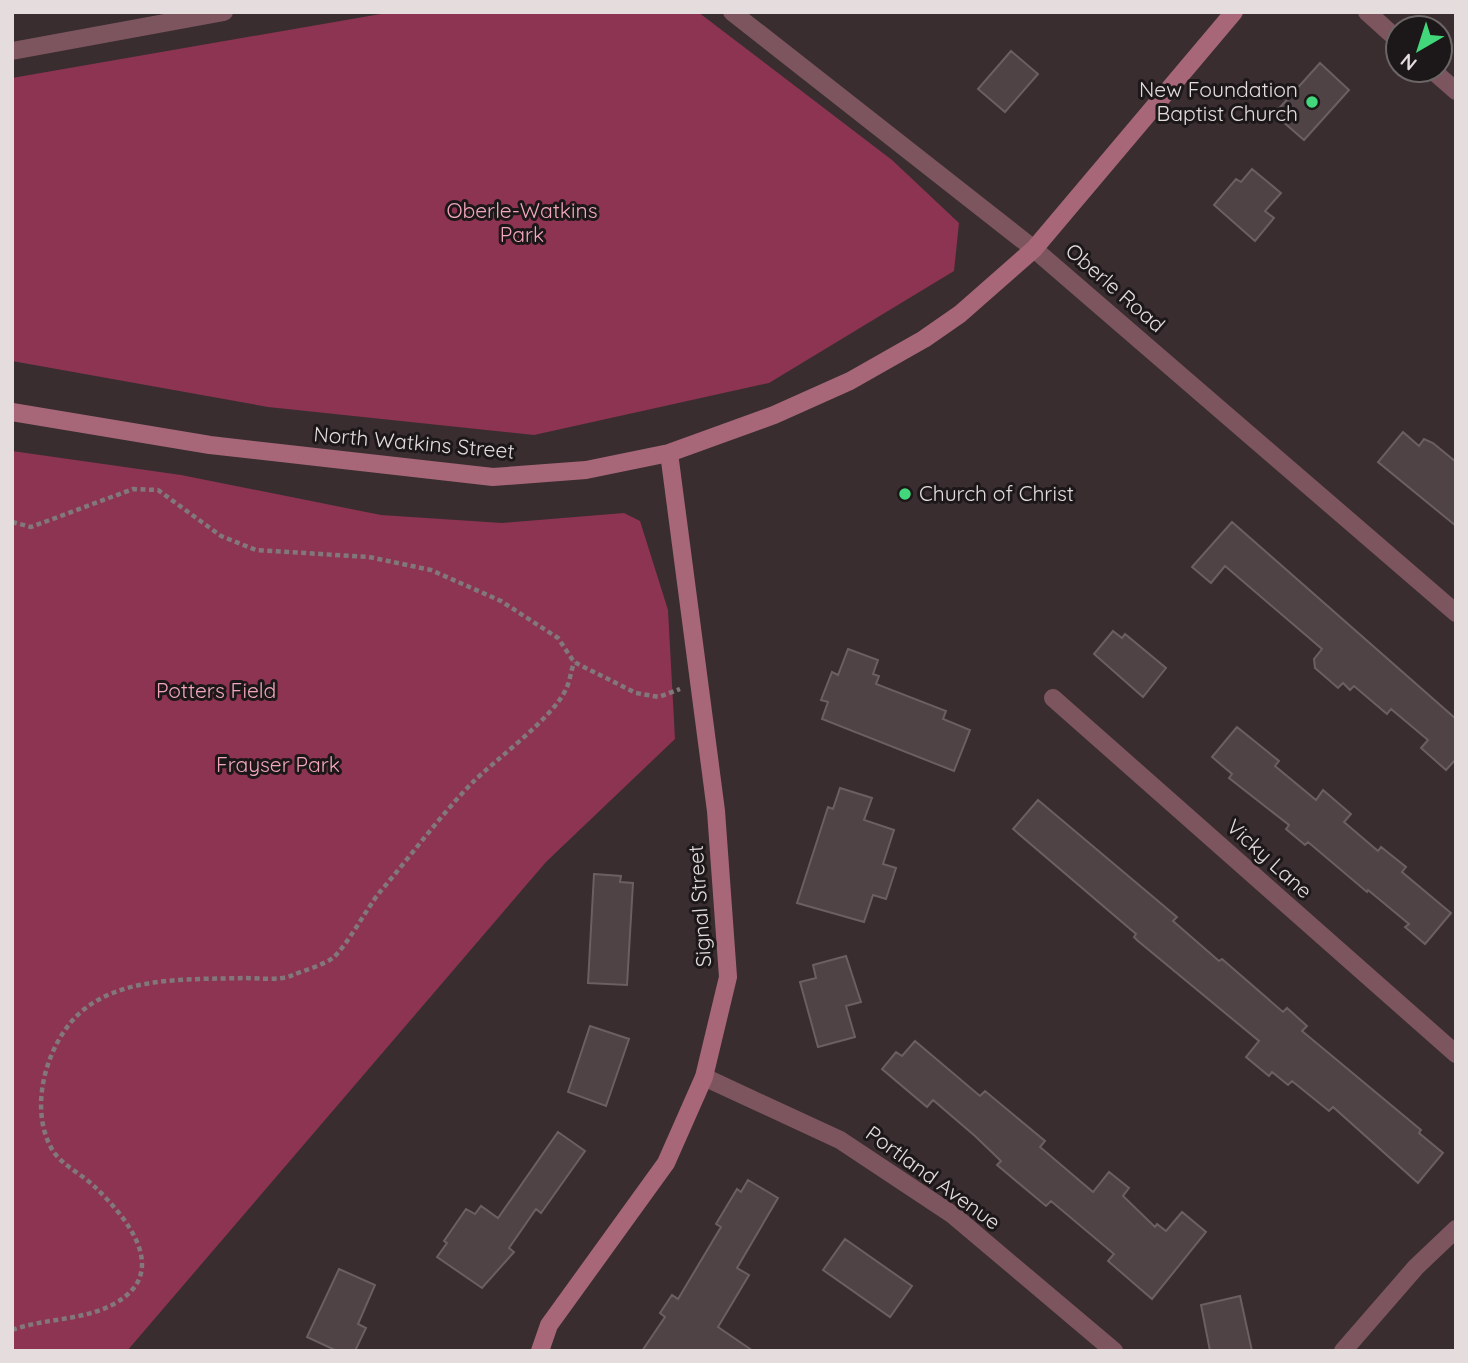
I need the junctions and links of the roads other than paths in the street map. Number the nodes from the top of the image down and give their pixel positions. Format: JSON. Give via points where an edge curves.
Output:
{"nodes":[{"id":1,"x":224,"y":12,"type":"edge"},
{"id":2,"x":732,"y":12,"type":"edge"},
{"id":3,"x":1234,"y":12,"type":"edge"},
{"id":4,"x":1367,"y":12,"type":"edge"},
{"id":5,"x":1384,"y":27,"type":"edge"},
{"id":6,"x":12,"y":51,"type":"edge"},
{"id":7,"x":1034,"y":249,"type":"junction"},
{"id":8,"x":12,"y":412,"type":"edge"},
{"id":9,"x":669,"y":453,"type":"junction"},
{"id":10,"x":1456,"y":613,"type":"edge"},
{"id":11,"x":1053,"y":698,"type":"dead end"},
{"id":12,"x":1456,"y":1054,"type":"edge"},
{"id":13,"x":704,"y":1077,"type":"junction"},
{"id":14,"x":1456,"y":1229,"type":"edge"},
{"id":15,"x":540,"y":1351,"type":"edge"},
{"id":16,"x":1114,"y":1351,"type":"edge"},
{"id":17,"x":1343,"y":1351,"type":"edge"}],
"edges":[{"from":1,"to":6,"type":"street"},
{"from":2,"to":7,"type":"street","name":"Oberle Road"},
{"from":3,"to":7,"type":"main road","name":"North Watkins Street"},
{"from":4,"to":5,"type":"street"},
{"from":7,"to":9,"type":"main road","name":"North Watkins Street","via":[[960,314],[850,381]]},
{"from":7,"to":10,"type":"street","name":"Oberle Road"},
{"from":8,"to":9,"type":"main road","name":"North Watkins Street","via":[[210,446],[493,477],[586,470]]},
{"from":9,"to":13,"type":"main road","name":"Signal Street","via":[[716,811],[728,977]]},
{"from":11,"to":12,"type":"street","name":"Vicky Lane"},
{"from":13,"to":15,"type":"main road","name":"Signal Street","via":[[666,1163],[549,1325]]},
{"from":13,"to":16,"type":"street","name":"Portland Avenue","via":[[840,1140],[953,1215]]},
{"from":14,"to":17,"type":"street","via":[[1416,1267]]}]}
